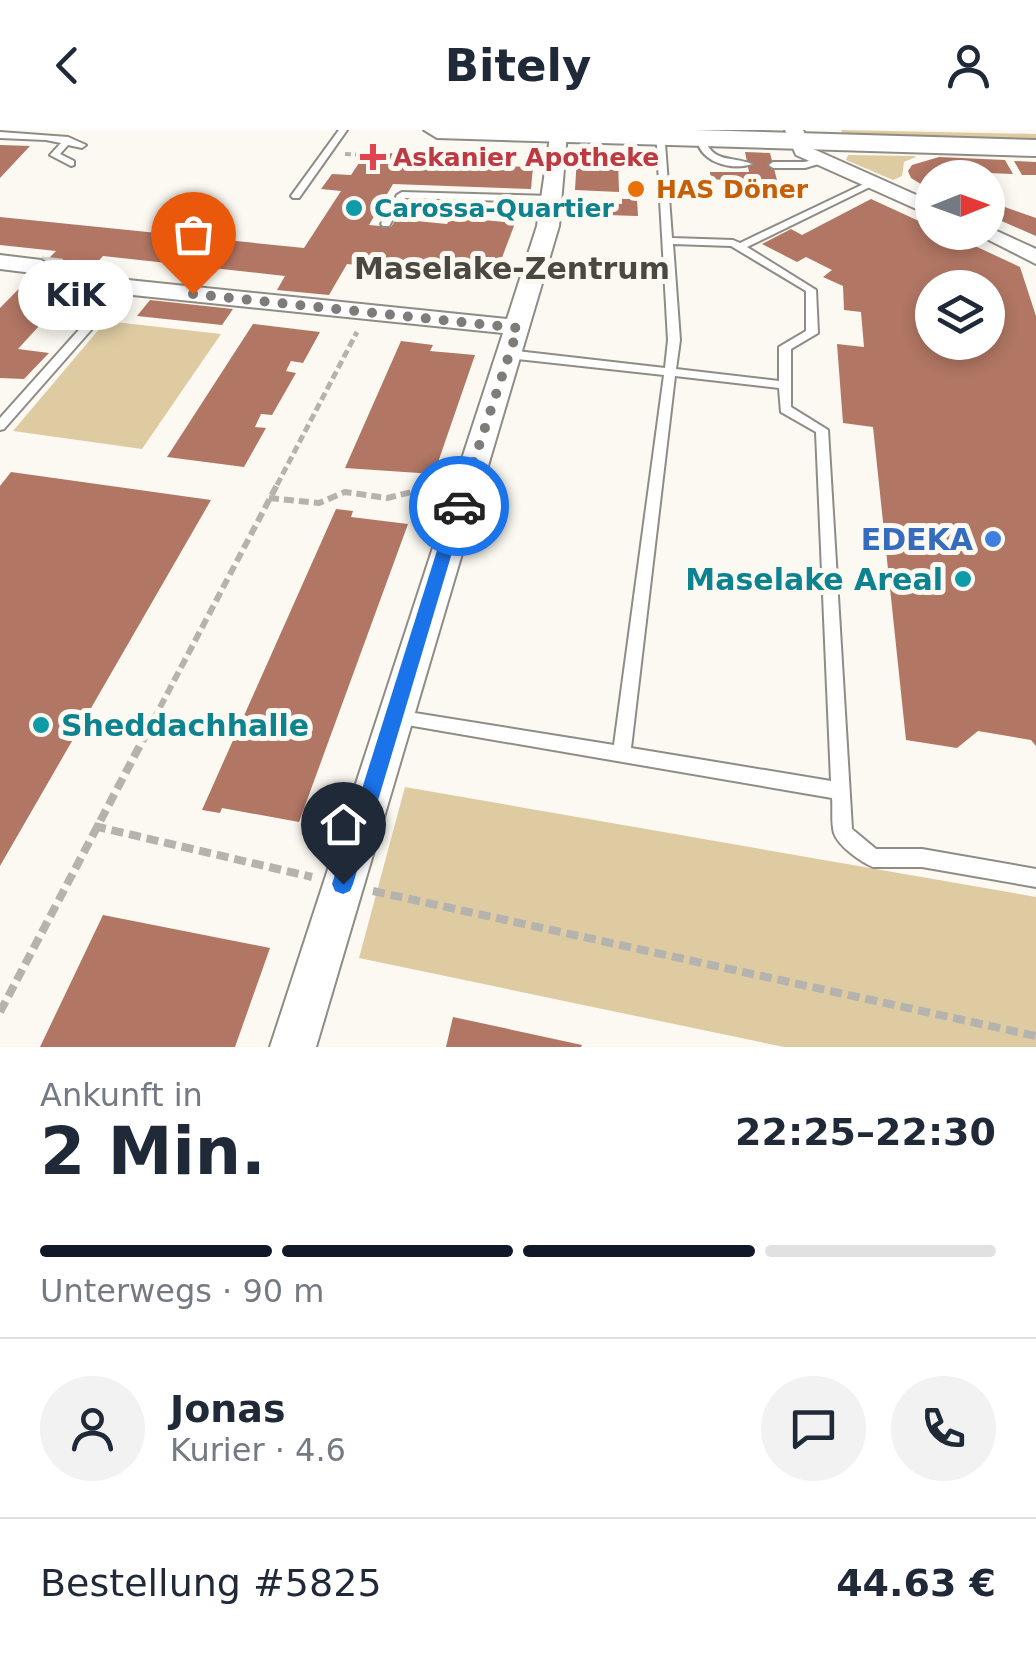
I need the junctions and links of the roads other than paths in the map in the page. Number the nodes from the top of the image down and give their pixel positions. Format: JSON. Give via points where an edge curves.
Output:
{"nodes":[{"id":1,"x":343,"y":130,"type":"edge"},
{"id":2,"x":438,"y":130,"type":"edge"},
{"id":3,"x":660,"y":133,"type":"edge"},
{"id":4,"x":558,"y":134,"type":"junction"},
{"id":5,"x":796,"y":135,"type":"edge"},
{"id":6,"x":0,"y":136,"type":"edge"},
{"id":7,"x":699,"y":137,"type":"junction"},
{"id":8,"x":68,"y":140,"type":"junction"},
{"id":9,"x":82,"y":145,"type":"dead end"},
{"id":10,"x":1036,"y":148,"type":"edge"},
{"id":11,"x":822,"y":160,"type":"junction"},
{"id":12,"x":71,"y":163,"type":"dead end"},
{"id":13,"x":748,"y":164,"type":"dead end"},
{"id":14,"x":773,"y":165,"type":"dead end"},
{"id":15,"x":872,"y":183,"type":"junction"},
{"id":16,"x":296,"y":196,"type":"dead end"},
{"id":17,"x":550,"y":199,"type":"junction"},
{"id":18,"x":915,"y":202,"type":"edge"},
{"id":19,"x":386,"y":224,"type":"dead end"},
{"id":20,"x":668,"y":240,"type":"junction"},
{"id":21,"x":1005,"y":242,"type":"edge"},
{"id":22,"x":739,"y":247,"type":"junction"},
{"id":23,"x":1036,"y":256,"type":"edge"},
{"id":24,"x":0,"y":262,"type":"edge"},
{"id":25,"x":41,"y":267,"type":"tunnel mouth"},
{"id":26,"x":89,"y":272,"type":"tunnel mouth"},
{"id":27,"x":123,"y":287,"type":"junction"},
{"id":28,"x":513,"y":341,"type":"junction"},
{"id":29,"x":670,"y":372,"type":"junction"},
{"id":30,"x":784,"y":385,"type":"junction"},
{"id":31,"x":0,"y":426,"type":"edge"},
{"id":32,"x":394,"y":717,"type":"junction"},
{"id":33,"x":620,"y":755,"type":"junction"},
{"id":34,"x":841,"y":792,"type":"junction"},
{"id":35,"x":1036,"y":878,"type":"edge"},
{"id":36,"x":294,"y":1047,"type":"edge"}],
"edges":[{"from":1,"to":16,"type":"lane"},
{"from":2,"to":4,"type":"main road"},
{"from":3,"to":4,"type":"main road"},
{"from":3,"to":7,"type":"main road"},
{"from":3,"to":20,"type":"lane"},
{"from":4,"to":17,"type":"street"},
{"from":5,"to":7,"type":"main road"},
{"from":5,"to":10,"type":"main road"},
{"from":5,"to":11,"type":"street","via":[[803,151]]},
{"from":6,"to":8,"type":"lane"},
{"from":7,"to":13,"type":"lane","via":[[715,160]]},
{"from":8,"to":9,"type":"lane"},
{"from":8,"to":12,"type":"lane","via":[[54,155]]},
{"from":11,"to":14,"type":"lane"},
{"from":11,"to":15,"type":"street"},
{"from":15,"to":18,"type":"street"},
{"from":15,"to":22,"type":"lane"},
{"from":17,"to":19,"type":"lane","via":[[402,195]]},
{"from":17,"to":28,"type":"street"},
{"from":20,"to":22,"type":"lane"},
{"from":20,"to":29,"type":"lane"},
{"from":21,"to":23,"type":"street"},
{"from":22,"to":30,"type":"lane","via":[[811,290],[812,333],[786,348]]},
{"from":24,"to":25,"type":"street"},
{"from":26,"to":27,"type":"street"},
{"from":27,"to":28,"type":"street","via":[[367,313]]},
{"from":27,"to":31,"type":"lane"},
{"from":28,"to":29,"type":"lane"},
{"from":28,"to":32,"type":"street"},
{"from":29,"to":30,"type":"lane"},
{"from":29,"to":33,"type":"lane"},
{"from":30,"to":34,"type":"lane","via":[[785,409],[822,430]]},
{"from":32,"to":33,"type":"lane"},
{"from":32,"to":36,"type":"street"},
{"from":33,"to":34,"type":"lane"},
{"from":34,"to":35,"type":"lane","via":[[843,833],[873,858],[922,858]]}]}
